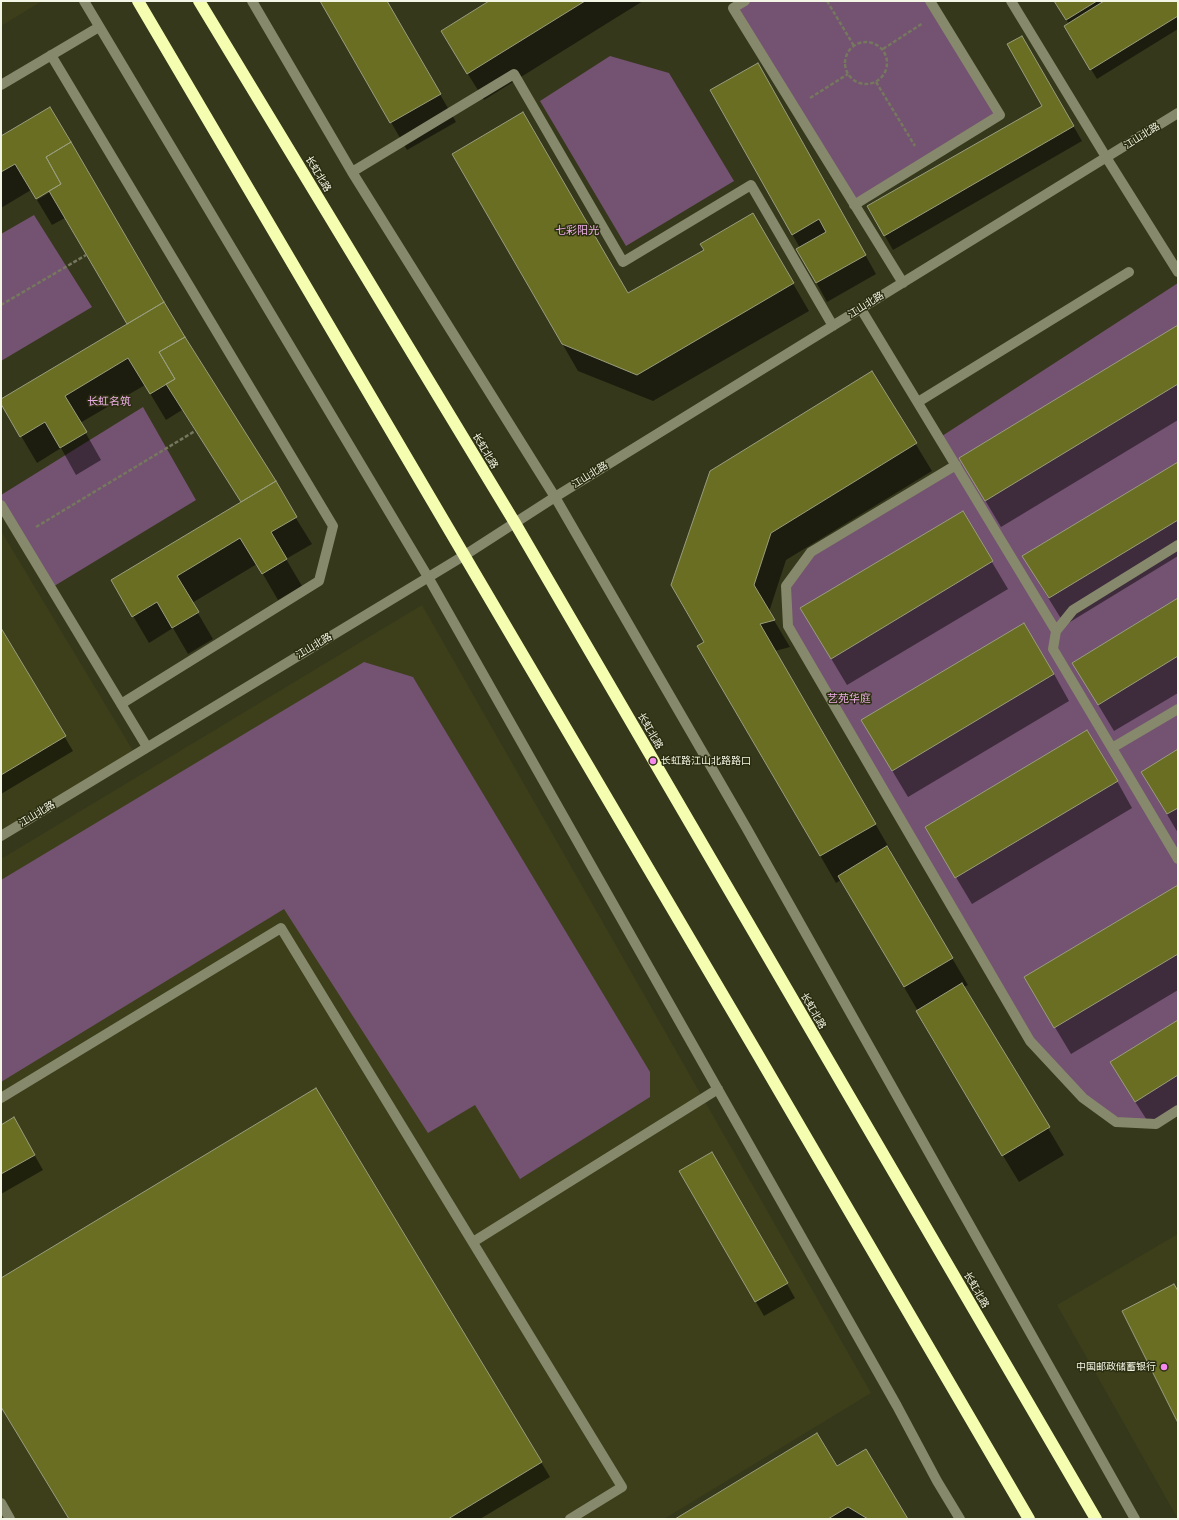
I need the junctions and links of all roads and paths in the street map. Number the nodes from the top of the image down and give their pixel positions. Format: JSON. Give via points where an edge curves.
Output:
{"nodes":[{"id":1,"x":84,"y":1,"type":"edge"},
{"id":2,"x":138,"y":1,"type":"edge"},
{"id":3,"x":199,"y":1,"type":"edge"},
{"id":4,"x":252,"y":1,"type":"edge"},
{"id":5,"x":745,"y":1,"type":"edge"},
{"id":6,"x":827,"y":1,"type":"edge"},
{"id":7,"x":930,"y":1,"type":"edge"},
{"id":8,"x":1011,"y":1,"type":"edge"},
{"id":9,"x":938,"y":14,"type":"junction"},
{"id":10,"x":99,"y":27,"type":"junction"},
{"id":11,"x":854,"y":46,"type":"junction"},
{"id":12,"x":883,"y":49,"type":"junction"},
{"id":13,"x":51,"y":55,"type":"junction"},
{"id":14,"x":848,"y":74,"type":"junction"},
{"id":15,"x":876,"y":82,"type":"junction"},
{"id":16,"x":1,"y":85,"type":"edge"},
{"id":17,"x":794,"y":108,"type":"junction"},
{"id":18,"x":1178,"y":113,"type":"edge"},
{"id":19,"x":1106,"y":158,"type":"junction"},
{"id":20,"x":924,"y":161,"type":"junction"},
{"id":21,"x":352,"y":172,"type":"junction"},
{"id":22,"x":854,"y":205,"type":"junction"},
{"id":23,"x":86,"y":255,"type":"dead end"},
{"id":24,"x":1129,"y":272,"type":"dead end"},
{"id":25,"x":1178,"y":272,"type":"edge"},
{"id":26,"x":903,"y":283,"type":"junction"},
{"id":27,"x":1,"y":305,"type":"edge"},
{"id":28,"x":861,"y":309,"type":"junction"},
{"id":29,"x":833,"y":326,"type":"junction"},
{"id":30,"x":918,"y":402,"type":"junction"},
{"id":31,"x":195,"y":431,"type":"dead end"},
{"id":32,"x":956,"y":465,"type":"junction"},
{"id":33,"x":555,"y":497,"type":"junction"},
{"id":34,"x":1,"y":505,"type":"edge"},
{"id":35,"x":515,"y":523,"type":"junction"},
{"id":36,"x":20,"y":536,"type":"junction"},
{"id":37,"x":1178,"y":545,"type":"edge"},
{"id":38,"x":465,"y":555,"type":"junction"},
{"id":39,"x":428,"y":577,"type":"junction"},
{"id":40,"x":1056,"y":631,"type":"junction"},
{"id":41,"x":121,"y":704,"type":"junction"},
{"id":42,"x":1178,"y":709,"type":"edge"},
{"id":43,"x":147,"y":747,"type":"junction"},
{"id":44,"x":1112,"y":748,"type":"junction"},
{"id":45,"x":1,"y":836,"type":"edge"},
{"id":46,"x":1178,"y":859,"type":"edge"},
{"id":47,"x":718,"y":1089,"type":"junction"},
{"id":48,"x":1,"y":1098,"type":"edge"},
{"id":49,"x":1178,"y":1110,"type":"edge"},
{"id":50,"x":472,"y":1242,"type":"junction"},
{"id":51,"x":1,"y":1504,"type":"edge"},
{"id":52,"x":10,"y":1519,"type":"edge"},
{"id":53,"x":570,"y":1519,"type":"edge"},
{"id":54,"x":960,"y":1519,"type":"edge"},
{"id":55,"x":1029,"y":1519,"type":"edge"},
{"id":56,"x":1096,"y":1519,"type":"edge"},
{"id":57,"x":1135,"y":1519,"type":"edge"}],
"edges":[{"from":1,"to":10,"type":"street"},
{"from":2,"to":38,"type":"highway"},
{"from":3,"to":35,"type":"highway","name":"长虹北路"},
{"from":4,"to":21,"type":"street"},
{"from":5,"to":17,"type":"street","via":[[733,8]]},
{"from":6,"to":11,"type":"path"},
{"from":7,"to":9,"type":"street"},
{"from":8,"to":19,"type":"street"},
{"from":9,"to":12,"type":"path"},
{"from":9,"to":20,"type":"street","via":[[1000,115]]},
{"from":10,"to":13,"type":"street"},
{"from":10,"to":39,"type":"street"},
{"from":11,"to":12,"type":"path","via":[[871,42]]},
{"from":11,"to":14,"type":"path","via":[[845,60]]},
{"from":12,"to":15,"type":"path","via":[[888,62],[887,70]]},
{"from":13,"to":16,"type":"street"},
{"from":13,"to":41,"type":"street","via":[[333,526],[319,581]]},
{"from":14,"to":15,"type":"path","via":[[858,83],[865,85]]},
{"from":14,"to":17,"type":"path"},
{"from":15,"to":20,"type":"path"},
{"from":17,"to":22,"type":"street"},
{"from":18,"to":19,"type":"street","name":"江山北路"},
{"from":19,"to":25,"type":"street"},
{"from":19,"to":26,"type":"street","name":"江山北路"},
{"from":20,"to":22,"type":"street"},
{"from":21,"to":29,"type":"street","via":[[514,74],[623,262],[751,185]]},
{"from":21,"to":33,"type":"street"},
{"from":22,"to":26,"type":"street"},
{"from":23,"to":27,"type":"path"},
{"from":24,"to":30,"type":"street"},
{"from":26,"to":28,"type":"street","name":"江山北路"},
{"from":28,"to":29,"type":"street","name":"江山北路"},
{"from":28,"to":30,"type":"street"},
{"from":29,"to":33,"type":"street","name":"江山北路"},
{"from":30,"to":32,"type":"street"},
{"from":31,"to":36,"type":"path"},
{"from":32,"to":40,"type":"street"},
{"from":32,"to":49,"type":"street","via":[[811,552],[786,586],[788,626],[1030,1040],[1083,1098],[1116,1122],[1156,1124]]},
{"from":33,"to":35,"type":"street","name":"江山北路"},
{"from":33,"to":57,"type":"street","via":[[755,843]]},
{"from":34,"to":36,"type":"street"},
{"from":35,"to":38,"type":"street","name":"江山北路"},
{"from":35,"to":56,"type":"highway","name":"长虹北路"},
{"from":36,"to":41,"type":"street"},
{"from":37,"to":40,"type":"street","via":[[1073,610]]},
{"from":38,"to":39,"type":"street","name":"江山北路"},
{"from":38,"to":55,"type":"highway"},
{"from":39,"to":43,"type":"street","name":"江山北路"},
{"from":39,"to":47,"type":"street"},
{"from":40,"to":44,"type":"street","via":[[1053,649]]},
{"from":41,"to":43,"type":"street"},
{"from":42,"to":44,"type":"street"},
{"from":43,"to":45,"type":"street","name":"江山北路"},
{"from":44,"to":46,"type":"street"},
{"from":47,"to":50,"type":"street"},
{"from":47,"to":54,"type":"street"},
{"from":48,"to":50,"type":"street","via":[[281,928]]},
{"from":50,"to":53,"type":"street","via":[[622,1487]]},
{"from":51,"to":52,"type":"street"}]}
